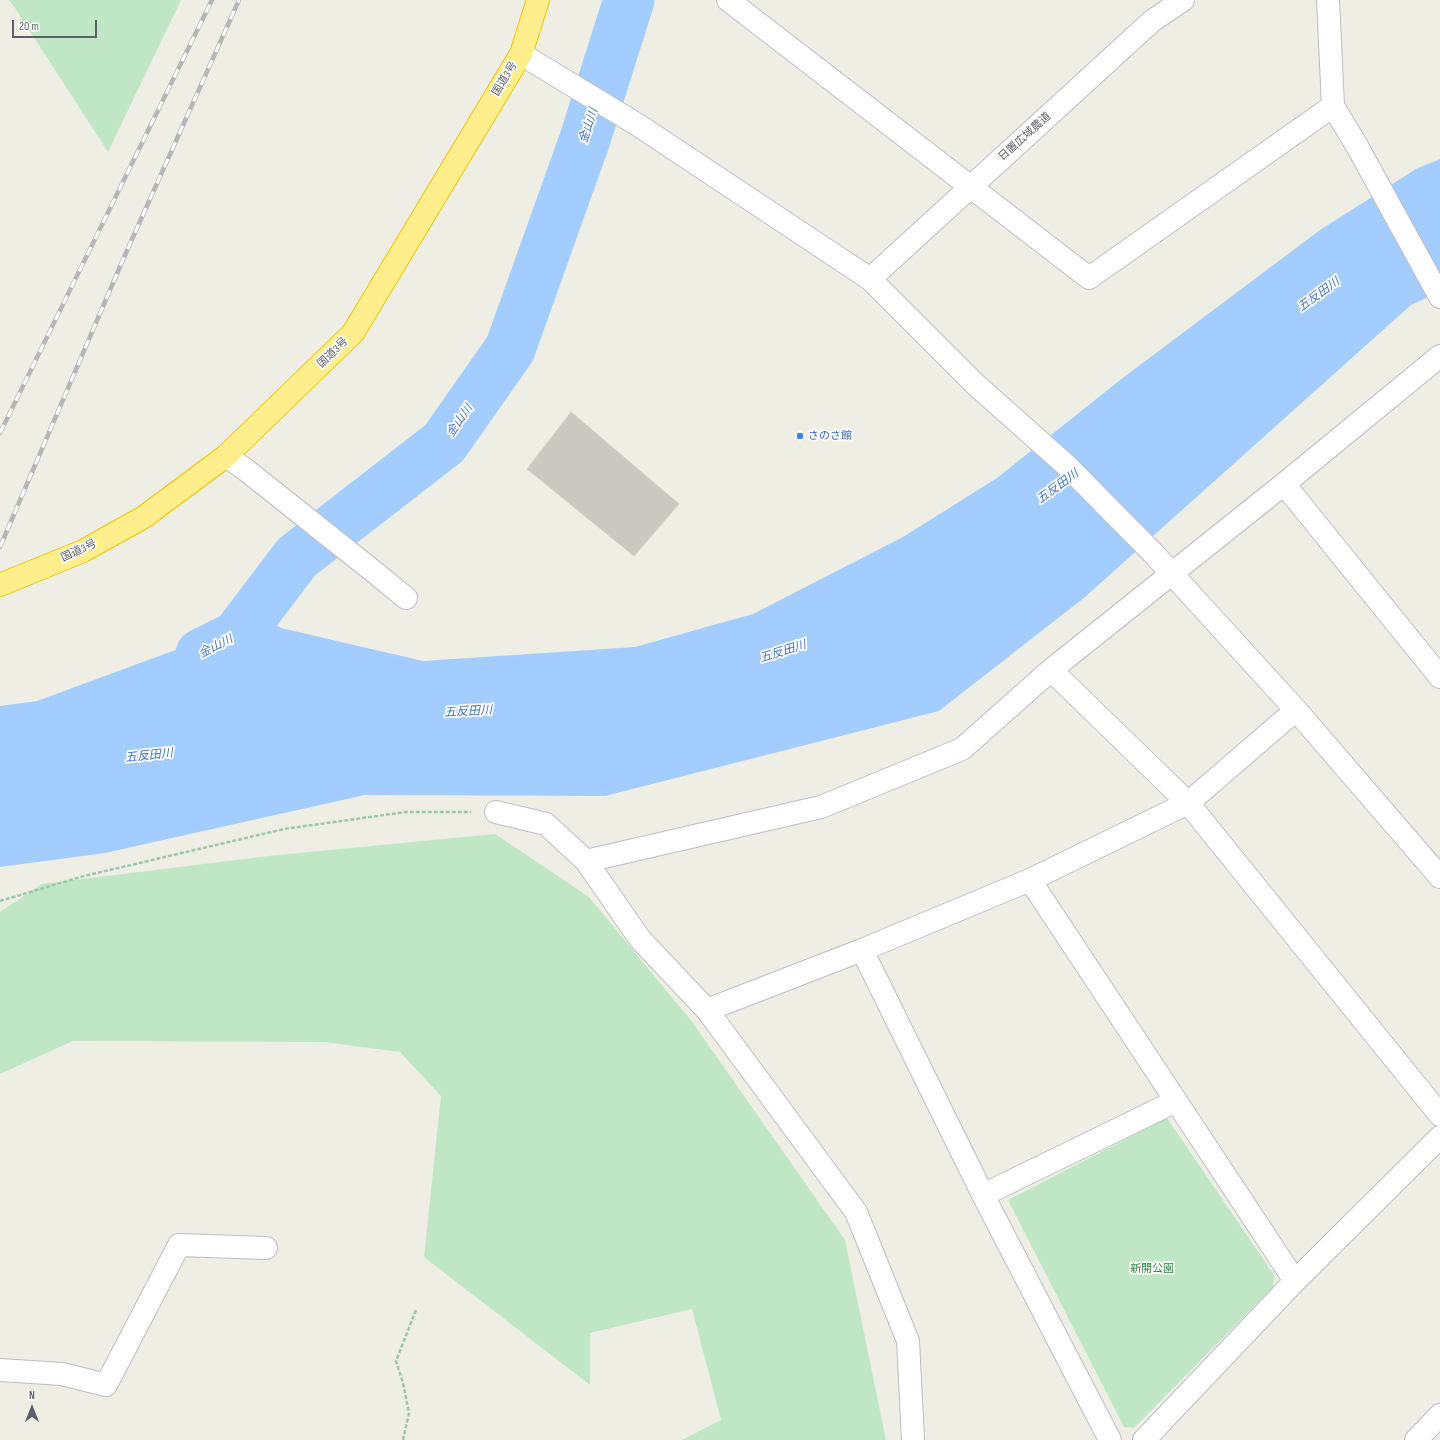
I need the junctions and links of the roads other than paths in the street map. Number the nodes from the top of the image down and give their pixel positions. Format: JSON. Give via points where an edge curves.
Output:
{"nodes":[{"id":1,"x":538,"y":0,"type":"edge"},
{"id":2,"x":728,"y":0,"type":"edge"},
{"id":3,"x":1183,"y":0,"type":"edge"},
{"id":4,"x":1328,"y":0,"type":"edge"},
{"id":5,"x":520,"y":54,"type":"junction"},
{"id":6,"x":1333,"y":106,"type":"junction"},
{"id":7,"x":970,"y":187,"type":"junction"},
{"id":8,"x":870,"y":279,"type":"junction"},
{"id":9,"x":1440,"y":297,"type":"edge"},
{"id":10,"x":1440,"y":356,"type":"edge"},
{"id":11,"x":226,"y":456,"type":"junction"},
{"id":12,"x":1284,"y":484,"type":"junction"},
{"id":13,"x":1172,"y":574,"type":"junction"},
{"id":14,"x":0,"y":585,"type":"edge"},
{"id":15,"x":406,"y":598,"type":"dead end"},
{"id":16,"x":1050,"y":670,"type":"junction"},
{"id":17,"x":1440,"y":677,"type":"edge"},
{"id":18,"x":1296,"y":710,"type":"junction"},
{"id":19,"x":1188,"y":803,"type":"junction"},
{"id":20,"x":496,"y":812,"type":"road end"},
{"id":21,"x":586,"y":861,"type":"junction"},
{"id":22,"x":1440,"y":877,"type":"edge"},
{"id":23,"x":1030,"y":880,"type":"junction"},
{"id":24,"x":862,"y":950,"type":"junction"},
{"id":25,"x":707,"y":1010,"type":"junction"},
{"id":26,"x":1176,"y":1101,"type":"junction"},
{"id":27,"x":1440,"y":1115,"type":"edge"},
{"id":28,"x":1440,"y":1137,"type":"edge"},
{"id":29,"x":983,"y":1195,"type":"junction"},
{"id":30,"x":266,"y":1248,"type":"dead end"},
{"id":31,"x":1295,"y":1281,"type":"junction"},
{"id":32,"x":0,"y":1370,"type":"edge"},
{"id":33,"x":1440,"y":1415,"type":"edge"},
{"id":34,"x":913,"y":1440,"type":"edge"},
{"id":35,"x":1110,"y":1440,"type":"edge"},
{"id":36,"x":1144,"y":1440,"type":"edge"},
{"id":37,"x":1416,"y":1440,"type":"edge"}],
"edges":[{"from":1,"to":5,"type":"highway","name":"国道3号"},
{"from":2,"to":7,"type":"street"},
{"from":3,"to":7,"type":"street","name":"日置広域農道","via":[[1152,21]]},
{"from":4,"to":6,"type":"street"},
{"from":5,"to":8,"type":"street","via":[[638,125]]},
{"from":5,"to":11,"type":"highway","name":"国道3号","via":[[353,333]]},
{"from":6,"to":7,"type":"street","via":[[1089,278]]},
{"from":6,"to":9,"type":"street"},
{"from":7,"to":8,"type":"street","name":"日置広域農道"},
{"from":8,"to":13,"type":"street","via":[[975,384],[1066,464]]},
{"from":10,"to":12,"type":"street"},
{"from":11,"to":14,"type":"highway","name":"国道3号","via":[[144,517],[83,551]]},
{"from":11,"to":15,"type":"street"},
{"from":12,"to":13,"type":"street"},
{"from":12,"to":17,"type":"street"},
{"from":13,"to":16,"type":"street"},
{"from":13,"to":18,"type":"street"},
{"from":16,"to":19,"type":"street"},
{"from":16,"to":21,"type":"street","via":[[962,749],[821,807]]},
{"from":18,"to":19,"type":"street"},
{"from":18,"to":22,"type":"street"},
{"from":19,"to":23,"type":"street"},
{"from":19,"to":27,"type":"street"},
{"from":20,"to":21,"type":"street","via":[[546,824]]},
{"from":21,"to":25,"type":"street","via":[[640,939]]},
{"from":23,"to":24,"type":"street"},
{"from":23,"to":26,"type":"street"},
{"from":24,"to":25,"type":"street"},
{"from":24,"to":29,"type":"street"},
{"from":25,"to":34,"type":"street","via":[[856,1212],[908,1341]]},
{"from":26,"to":29,"type":"street"},
{"from":26,"to":31,"type":"street"},
{"from":28,"to":31,"type":"street"},
{"from":29,"to":35,"type":"street"},
{"from":30,"to":32,"type":"street","via":[[179,1245],[106,1385],[62,1374]]},
{"from":31,"to":36,"type":"street"},
{"from":33,"to":37,"type":"street"}]}
